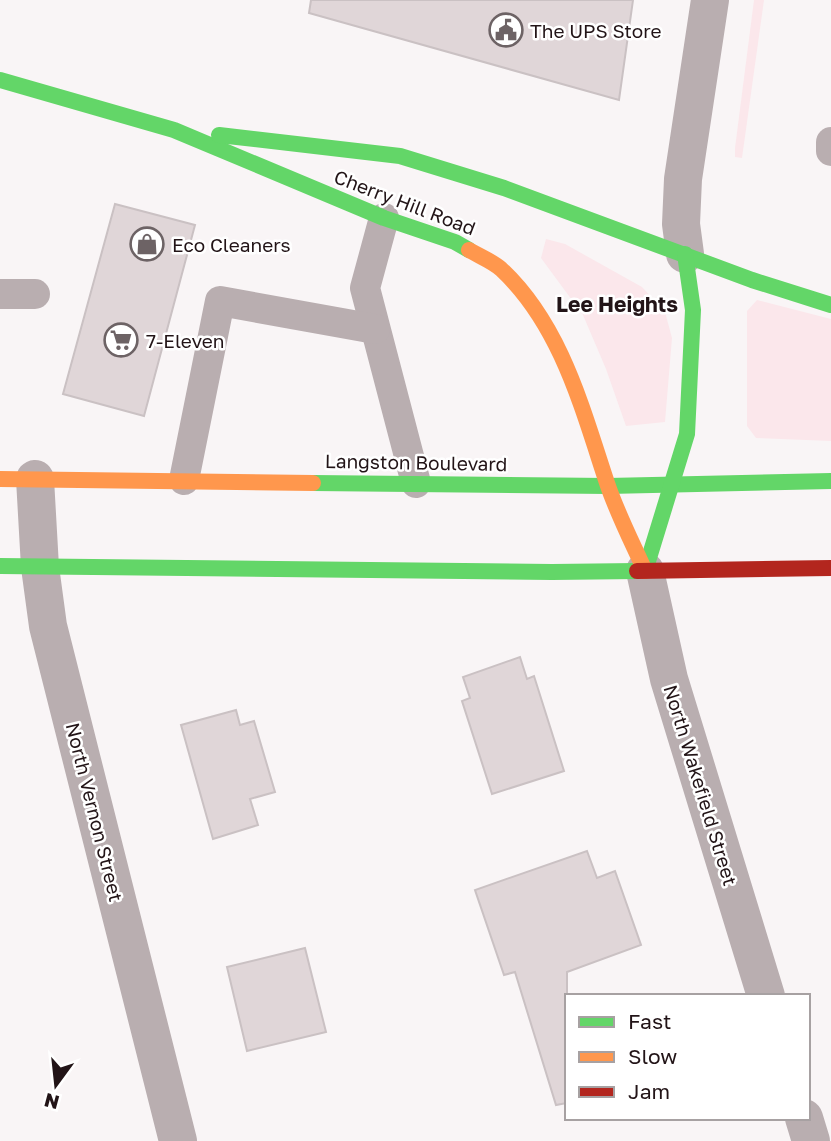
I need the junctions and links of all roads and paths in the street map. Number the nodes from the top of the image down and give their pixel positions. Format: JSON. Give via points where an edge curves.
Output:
{"nodes":[{"id":1,"x":710,"y":0,"type":"edge"},
{"id":2,"x":0,"y":80,"type":"edge"},
{"id":3,"x":174,"y":130,"type":"junction"},
{"id":4,"x":831,"y":142,"type":"edge"},
{"id":5,"x":831,"y":151,"type":"edge"},
{"id":6,"x":384,"y":218,"type":"junction"},
{"id":7,"x":685,"y":254,"type":"junction"},
{"id":8,"x":0,"y":294,"type":"edge"},
{"id":9,"x":35,"y":294,"type":"dead end"},
{"id":10,"x":831,"y":305,"type":"edge"},
{"id":11,"x":375,"y":329,"type":"junction"},
{"id":12,"x":18,"y":479,"type":"edge"},
{"id":13,"x":184,"y":480,"type":"junction"},
{"id":14,"x":831,"y":481,"type":"edge"},
{"id":15,"x":416,"y":483,"type":"junction"},
{"id":16,"x":671,"y":485,"type":"junction"},
{"id":17,"x":608,"y":486,"type":"junction"},
{"id":18,"x":0,"y":566,"type":"edge"},
{"id":19,"x":40,"y":567,"type":"junction"},
{"id":20,"x":831,"y":568,"type":"edge"},
{"id":21,"x":645,"y":571,"type":"junction"},
{"id":22,"x":765,"y":994,"type":"edge"},
{"id":23,"x":178,"y":1141,"type":"edge"}],
"edges":[{"from":1,"to":7,"type":"street","via":[[682,179]]},
{"from":2,"to":3,"type":"street","name":"Cherry Hill Road"},
{"from":3,"to":6,"type":"street","name":"Cherry Hill Road"},
{"from":3,"to":7,"type":"street","name":"Cherry Hill Road","via":[[400,156]]},
{"from":4,"to":5,"type":"lane"},
{"from":6,"to":11,"type":"lane","via":[[365,288]]},
{"from":6,"to":17,"type":"street","name":"Cherry Hill Road","via":[[476,253],[500,268],[522,291],[568,368]]},
{"from":7,"to":10,"type":"street","name":"Cherry Hill Road"},
{"from":7,"to":16,"type":"street","via":[[693,310],[687,434]]},
{"from":8,"to":9,"type":"lane"},
{"from":11,"to":13,"type":"lane","via":[[220,301]]},
{"from":11,"to":15,"type":"lane"},
{"from":12,"to":13,"type":"street","name":"Langston Boulevard"},
{"from":12,"to":19,"type":"street","name":"North Vernon Street"},
{"from":13,"to":15,"type":"street","name":"Langston Boulevard"},
{"from":14,"to":16,"type":"street","name":"Langston Boulevard"},
{"from":15,"to":17,"type":"street","name":"Langston Boulevard"},
{"from":16,"to":17,"type":"street","name":"Langston Boulevard"},
{"from":16,"to":21,"type":"street"},
{"from":17,"to":21,"type":"street","name":"Cherry Hill Road"},
{"from":18,"to":19,"type":"street"},
{"from":19,"to":21,"type":"street"},
{"from":19,"to":23,"type":"street","name":"North Vernon Street","via":[[55,657]]},
{"from":20,"to":21,"type":"street"},
{"from":21,"to":22,"type":"street","name":"North Wakefield Street","via":[[669,679]]}]}
